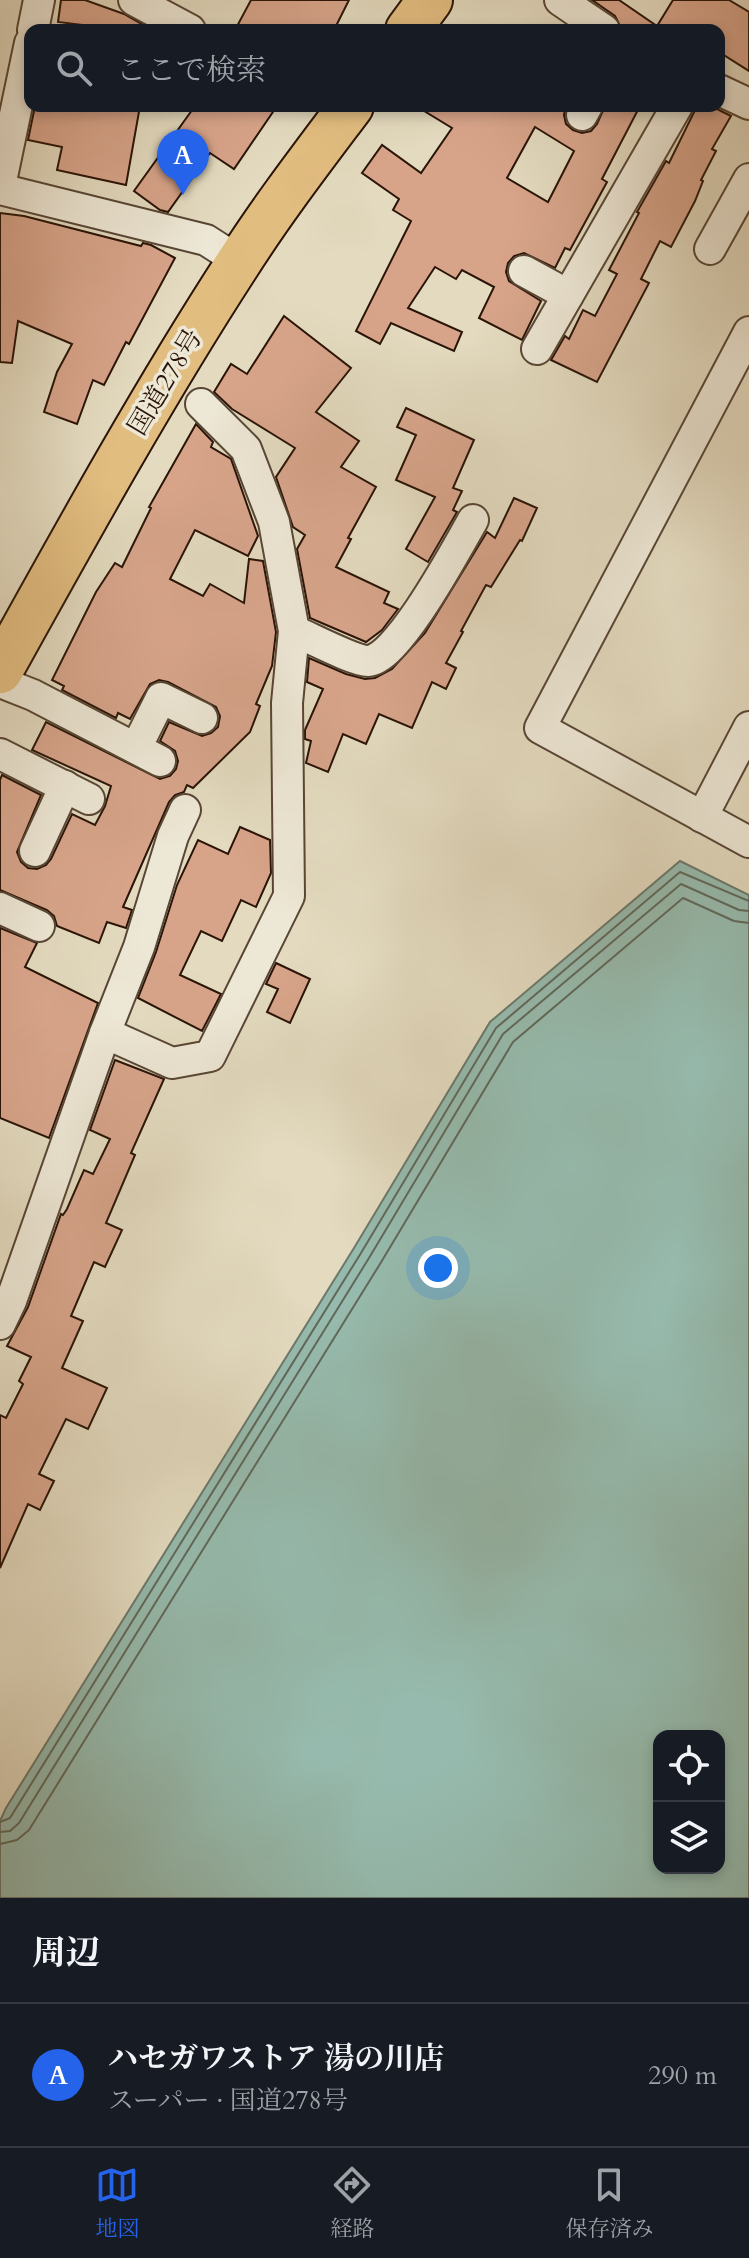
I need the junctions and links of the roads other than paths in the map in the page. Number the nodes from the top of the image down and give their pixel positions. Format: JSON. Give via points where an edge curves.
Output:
{"nodes":[{"id":1,"x":39,"y":0,"type":"edge"},
{"id":2,"x":134,"y":0,"type":"edge"},
{"id":3,"x":430,"y":0,"type":"edge"},
{"id":4,"x":560,"y":0,"type":"edge"},
{"id":5,"x":34,"y":24,"type":"edge"},
{"id":6,"x":179,"y":24,"type":"edge"},
{"id":7,"x":412,"y":24,"type":"edge"},
{"id":8,"x":595,"y":24,"type":"edge"},
{"id":9,"x":24,"y":72,"type":"edge"},
{"id":10,"x":725,"y":93,"type":"edge"},
{"id":11,"x":749,"y":104,"type":"edge"},
{"id":12,"x":339,"y":112,"type":"edge"},
{"id":13,"x":674,"y":112,"type":"edge"},
{"id":14,"x":749,"y":179,"type":"edge"},
{"id":15,"x":0,"y":188,"type":"edge"},
{"id":16,"x":710,"y":249,"type":"dead end"},
{"id":17,"x":239,"y":261,"type":"junction"},
{"id":18,"x":524,"y":271,"type":"dead end"},
{"id":19,"x":568,"y":295,"type":"junction"},
{"id":20,"x":749,"y":332,"type":"edge"},
{"id":21,"x":537,"y":349,"type":"dead end"},
{"id":22,"x":201,"y":404,"type":"dead end"},
{"id":23,"x":473,"y":520,"type":"dead end"},
{"id":24,"x":294,"y":631,"type":"junction"},
{"id":25,"x":0,"y":671,"type":"edge"},
{"id":26,"x":0,"y":682,"type":"edge"},
{"id":27,"x":202,"y":718,"type":"dead end"},
{"id":28,"x":749,"y":727,"type":"edge"},
{"id":29,"x":0,"y":754,"type":"edge"},
{"id":30,"x":185,"y":810,"type":"dead end"},
{"id":31,"x":702,"y":817,"type":"junction"},
{"id":32,"x":749,"y":842,"type":"edge"},
{"id":33,"x":35,"y":851,"type":"dead end"},
{"id":34,"x":0,"y":908,"type":"edge"},
{"id":35,"x":39,"y":926,"type":"dead end"},
{"id":36,"x":105,"y":1033,"type":"junction"},
{"id":37,"x":4,"y":1306,"type":"edge"}],
"edges":[{"from":1,"to":5,"type":"street"},
{"from":2,"to":6,"type":"street"},
{"from":3,"to":7,"type":"highway"},
{"from":4,"to":8,"type":"street"},
{"from":9,"to":15,"type":"street"},
{"from":10,"to":11,"type":"street"},
{"from":12,"to":17,"type":"highway","name":"国道278号"},
{"from":13,"to":19,"type":"street"},
{"from":14,"to":16,"type":"street"},
{"from":15,"to":17,"type":"street","via":[[206,240]]},
{"from":17,"to":25,"type":"highway","name":"国道278号","via":[[91,506]]},
{"from":18,"to":19,"type":"street"},
{"from":19,"to":21,"type":"street"},
{"from":20,"to":31,"type":"street","via":[[540,728]]},
{"from":22,"to":24,"type":"street","via":[[246,449],[274,522]]},
{"from":23,"to":24,"type":"street","via":[[414,618],[377,658],[364,661]]},
{"from":24,"to":36,"type":"street","via":[[287,703],[289,896],[210,1056],[172,1063]]},
{"from":26,"to":27,"type":"street","via":[[148,754],[161,698]]},
{"from":28,"to":31,"type":"street"},
{"from":29,"to":33,"type":"street","via":[[77,792]]},
{"from":30,"to":36,"type":"street"},
{"from":31,"to":32,"type":"street"},
{"from":34,"to":35,"type":"street"},
{"from":36,"to":37,"type":"street"}]}
